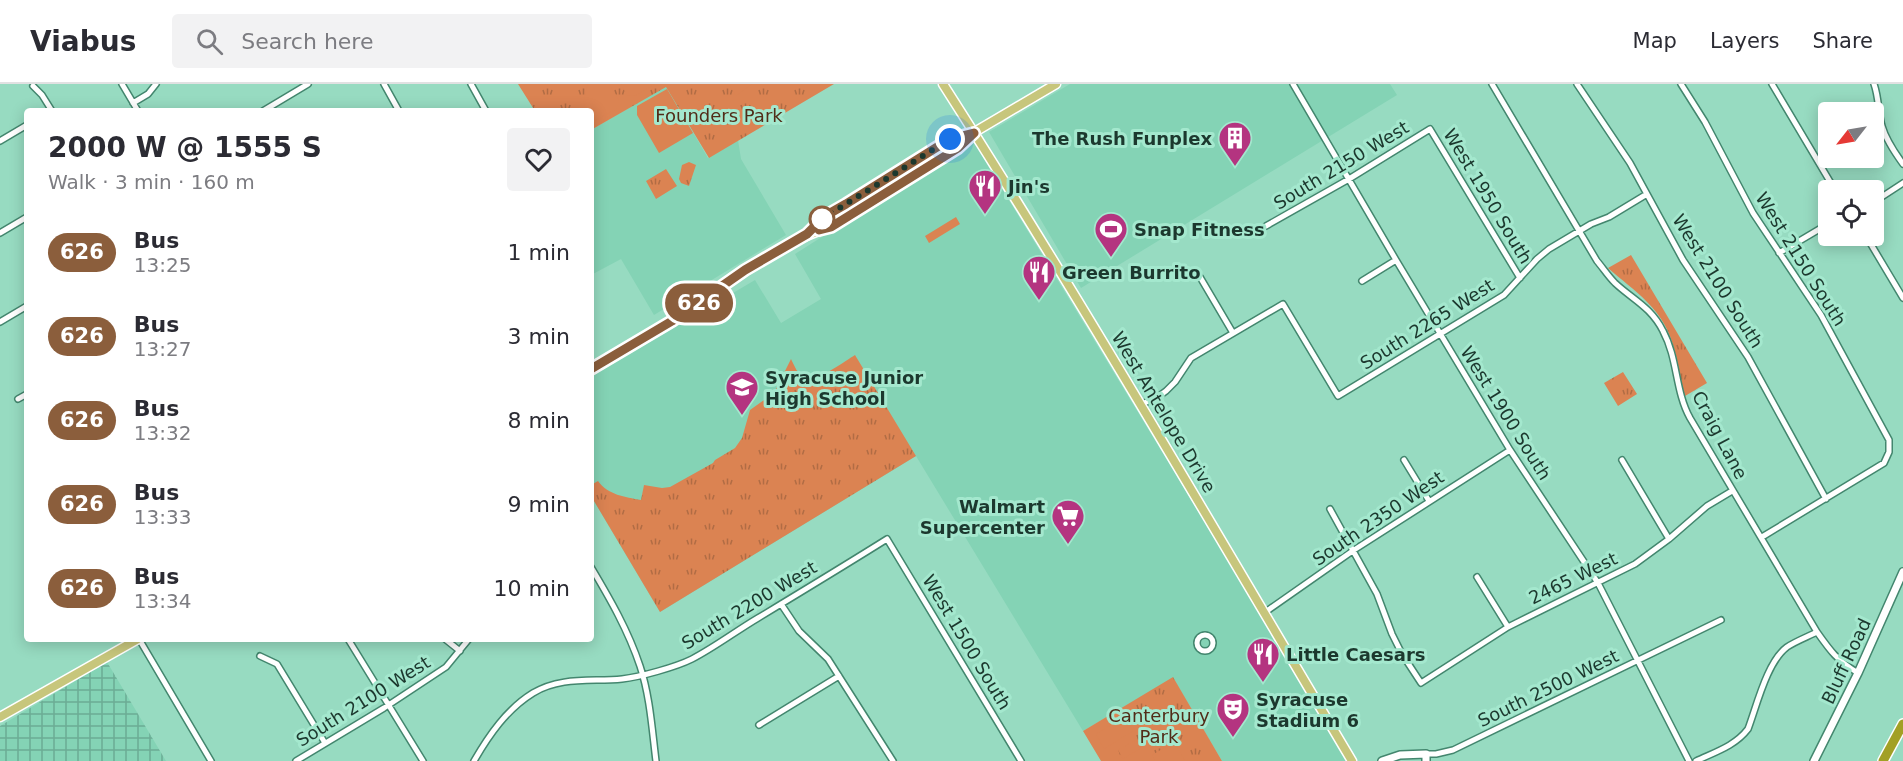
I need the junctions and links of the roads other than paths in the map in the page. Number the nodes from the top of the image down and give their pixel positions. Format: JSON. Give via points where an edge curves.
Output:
{"nodes":[{"id":1,"x":122,"y":84,"type":"edge"},
{"id":2,"x":156,"y":84,"type":"edge"},
{"id":3,"x":308,"y":84,"type":"edge"},
{"id":4,"x":384,"y":84,"type":"edge"},
{"id":5,"x":471,"y":84,"type":"edge"},
{"id":6,"x":943,"y":84,"type":"edge"},
{"id":7,"x":1056,"y":84,"type":"edge"},
{"id":8,"x":1293,"y":84,"type":"edge"},
{"id":9,"x":1492,"y":84,"type":"edge"},
{"id":10,"x":1577,"y":84,"type":"edge"},
{"id":11,"x":1682,"y":84,"type":"edge"},
{"id":12,"x":1773,"y":84,"type":"edge"},
{"id":13,"x":1874,"y":84,"type":"edge"},
{"id":14,"x":33,"y":86,"type":"dead end"},
{"id":15,"x":134,"y":103,"type":"junction"},
{"id":16,"x":49,"y":108,"type":"edge"},
{"id":17,"x":136,"y":108,"type":"edge"},
{"id":18,"x":268,"y":108,"type":"edge"},
{"id":19,"x":397,"y":108,"type":"edge"},
{"id":20,"x":484,"y":108,"type":"edge"},
{"id":21,"x":24,"y":127,"type":"edge"},
{"id":22,"x":1430,"y":129,"type":"joint"},
{"id":23,"x":974,"y":133,"type":"junction"},
{"id":24,"x":0,"y":141,"type":"edge"},
{"id":25,"x":1903,"y":164,"type":"edge"},
{"id":26,"x":1349,"y":178,"type":"junction"},
{"id":27,"x":1829,"y":180,"type":"edge"},
{"id":28,"x":1903,"y":183,"type":"edge"},
{"id":29,"x":1647,"y":194,"type":"junction"},
{"id":30,"x":1884,"y":195,"type":"edge"},
{"id":31,"x":24,"y":219,"type":"edge"},
{"id":32,"x":1266,"y":226,"type":"dead end"},
{"id":33,"x":1818,"y":230,"type":"edge"},
{"id":34,"x":1580,"y":231,"type":"junction"},
{"id":35,"x":0,"y":232,"type":"edge"},
{"id":36,"x":1872,"y":246,"type":"edge"},
{"id":37,"x":1779,"y":253,"type":"junction"},
{"id":38,"x":1396,"y":260,"type":"junction"},
{"id":39,"x":1200,"y":277,"type":"dead end"},
{"id":40,"x":1520,"y":278,"type":"junction"},
{"id":41,"x":1362,"y":281,"type":"dead end"},
{"id":42,"x":1903,"y":298,"type":"edge"},
{"id":43,"x":24,"y":308,"type":"edge"},
{"id":44,"x":0,"y":322,"type":"edge"},
{"id":45,"x":1233,"y":333,"type":"junction"},
{"id":46,"x":1439,"y":334,"type":"junction"},
{"id":47,"x":594,"y":367,"type":"edge"},
{"id":48,"x":24,"y":396,"type":"edge"},
{"id":49,"x":18,"y":399,"type":"dead end"},
{"id":50,"x":1142,"y":404,"type":"junction"},
{"id":51,"x":1510,"y":450,"type":"junction"},
{"id":52,"x":1404,"y":460,"type":"dead end"},
{"id":53,"x":1622,"y":460,"type":"dead end"},
{"id":54,"x":1732,"y":491,"type":"junction"},
{"id":55,"x":1826,"y":499,"type":"junction"},
{"id":56,"x":1429,"y":501,"type":"junction"},
{"id":57,"x":1330,"y":509,"type":"dead end"},
{"id":58,"x":1762,"y":537,"type":"junction"},
{"id":59,"x":887,"y":539,"type":"joint"},
{"id":60,"x":1669,"y":539,"type":"junction"},
{"id":61,"x":1354,"y":550,"type":"junction"},
{"id":62,"x":594,"y":572,"type":"edge"},
{"id":63,"x":1903,"y":572,"type":"edge"},
{"id":64,"x":1477,"y":577,"type":"dead end"},
{"id":65,"x":1598,"y":583,"type":"junction"},
{"id":66,"x":781,"y":604,"type":"junction"},
{"id":67,"x":1264,"y":613,"type":"junction"},
{"id":68,"x":1721,"y":620,"type":"dead end"},
{"id":69,"x":1508,"y":627,"type":"junction"},
{"id":70,"x":1817,"y":632,"type":"junction"},
{"id":71,"x":134,"y":642,"type":"edge"},
{"id":72,"x":141,"y":642,"type":"edge"},
{"id":73,"x":350,"y":642,"type":"edge"},
{"id":74,"x":449,"y":642,"type":"edge"},
{"id":75,"x":467,"y":642,"type":"edge"},
{"id":76,"x":460,"y":651,"type":"junction"},
{"id":77,"x":260,"y":656,"type":"dead end"},
{"id":78,"x":1638,"y":661,"type":"junction"},
{"id":79,"x":1858,"y":673,"type":"junction"},
{"id":80,"x":642,"y":675,"type":"junction"},
{"id":81,"x":839,"y":676,"type":"junction"},
{"id":82,"x":388,"y":705,"type":"junction"},
{"id":83,"x":0,"y":717,"type":"edge"},
{"id":84,"x":1903,"y":724,"type":"edge"},
{"id":85,"x":759,"y":725,"type":"dead end"},
{"id":86,"x":325,"y":744,"type":"junction"},
{"id":87,"x":1426,"y":758,"type":"edge"},
{"id":88,"x":211,"y":761,"type":"edge"},
{"id":89,"x":296,"y":761,"type":"edge"},
{"id":90,"x":423,"y":761,"type":"edge"},
{"id":91,"x":474,"y":761,"type":"edge"},
{"id":92,"x":656,"y":761,"type":"edge"},
{"id":93,"x":893,"y":761,"type":"edge"},
{"id":94,"x":1021,"y":761,"type":"edge"},
{"id":95,"x":1352,"y":761,"type":"edge"},
{"id":96,"x":1382,"y":761,"type":"edge"},
{"id":97,"x":1689,"y":761,"type":"edge"},
{"id":98,"x":1696,"y":761,"type":"edge"},
{"id":99,"x":1814,"y":761,"type":"edge"},
{"id":100,"x":1883,"y":761,"type":"edge"}],
"edges":[{"from":1,"to":15,"type":"street"},
{"from":2,"to":15,"type":"street"},
{"from":3,"to":18,"type":"street"},
{"from":4,"to":19,"type":"street"},
{"from":5,"to":20,"type":"street"},
{"from":6,"to":23,"type":"main road","name":"West Antelope Drive"},
{"from":7,"to":23,"type":"main road"},
{"from":8,"to":26,"type":"street","name":"West 1900 South"},
{"from":9,"to":34,"type":"street","name":"Craig Lane"},
{"from":10,"to":29,"type":"street","name":"West 2100 South"},
{"from":11,"to":37,"type":"street","name":"West 2150 South"},
{"from":12,"to":27,"type":"street"},
{"from":13,"to":25,"type":"street","via":[[1882,127]]},
{"from":14,"to":16,"type":"street"},
{"from":15,"to":17,"type":"street"},
{"from":21,"to":24,"type":"street"},
{"from":22,"to":26,"type":"street","name":"South 2150 West"},
{"from":22,"to":40,"type":"street","name":"West 1950 South"},
{"from":23,"to":47,"type":"main road","via":[[950,139],[825,216],[807,234]]},
{"from":23,"to":50,"type":"main road","name":"West Antelope Drive"},
{"from":26,"to":32,"type":"street","name":"South 2150 West"},
{"from":26,"to":38,"type":"street","name":"West 1900 South"},
{"from":28,"to":30,"type":"street"},
{"from":29,"to":34,"type":"street","name":"South 2265 West"},
{"from":29,"to":55,"type":"street","name":"West 2100 South","via":[[1683,260],[1748,357]]},
{"from":31,"to":35,"type":"street"},
{"from":33,"to":37,"type":"street"},
{"from":34,"to":40,"type":"street","name":"South 2265 West","via":[[1543,254]]},
{"from":34,"to":54,"type":"street","name":"Craig Lane","via":[[1614,282],[1648,309],[1662,328],[1673,355],[1685,410]]},
{"from":36,"to":42,"type":"street"},
{"from":37,"to":55,"type":"street","name":"West 2150 South","via":[[1821,315],[1889,440],[1884,463]]},
{"from":38,"to":41,"type":"street"},
{"from":38,"to":46,"type":"street","name":"West 1900 South"},
{"from":39,"to":45,"type":"street"},
{"from":40,"to":46,"type":"street","name":"South 2265 West","via":[[1504,295]]},
{"from":43,"to":44,"type":"street"},
{"from":45,"to":46,"type":"street","name":"South 2265 West","via":[[1283,304],[1338,396]]},
{"from":45,"to":50,"type":"street","via":[[1191,358],[1166,391]]},
{"from":46,"to":51,"type":"street","name":"West 1900 South"},
{"from":48,"to":49,"type":"street"},
{"from":50,"to":67,"type":"main road","name":"West Antelope Drive"},
{"from":51,"to":56,"type":"street","name":"South 2350 West"},
{"from":51,"to":65,"type":"street","name":"West 1900 South"},
{"from":52,"to":56,"type":"street"},
{"from":53,"to":60,"type":"street"},
{"from":54,"to":58,"type":"street","name":"Craig Lane"},
{"from":54,"to":60,"type":"street","name":"2465 West"},
{"from":55,"to":58,"type":"street"},
{"from":56,"to":61,"type":"street","name":"South 2350 West"},
{"from":57,"to":61,"type":"street"},
{"from":58,"to":70,"type":"street","name":"Craig Lane"},
{"from":59,"to":66,"type":"street","name":"South 2200 West"},
{"from":59,"to":94,"type":"street","name":"West 1500 South"},
{"from":60,"to":65,"type":"street","name":"2465 West","via":[[1635,564]]},
{"from":61,"to":67,"type":"street","name":"South 2350 West"},
{"from":61,"to":69,"type":"street","name":"2465 West","via":[[1397,644],[1421,683]]},
{"from":62,"to":80,"type":"street","via":[[618,613]]},
{"from":63,"to":79,"type":"street","name":"Bluff Road"},
{"from":64,"to":69,"type":"street"},
{"from":65,"to":69,"type":"street","name":"2465 West"},
{"from":65,"to":78,"type":"street","name":"West 1900 South"},
{"from":66,"to":80,"type":"street","name":"South 2200 West","via":[[691,660]]},
{"from":66,"to":81,"type":"street"},
{"from":67,"to":95,"type":"main road","name":"West Antelope Drive"},
{"from":68,"to":78,"type":"street","name":"South 2500 West"},
{"from":70,"to":79,"type":"street","name":"Craig Lane","via":[[1840,662]]},
{"from":70,"to":98,"type":"street","via":[[1778,656],[1742,737]]},
{"from":71,"to":83,"type":"main road"},
{"from":72,"to":88,"type":"street"},
{"from":73,"to":82,"type":"street"},
{"from":74,"to":76,"type":"street"},
{"from":75,"to":76,"type":"street","name":"South 2100 West"},
{"from":76,"to":82,"type":"street","name":"South 2100 West","via":[[447,667]]},
{"from":77,"to":86,"type":"street","via":[[277,664]]},
{"from":78,"to":87,"type":"street","name":"South 2500 West","via":[[1453,750]]},
{"from":78,"to":97,"type":"street","name":"West 1900 South"},
{"from":79,"to":99,"type":"street","name":"Bluff Road"},
{"from":80,"to":91,"type":"street","name":"South 2200 West","via":[[575,679],[535,691],[509,713]]},
{"from":80,"to":92,"type":"street"},
{"from":81,"to":85,"type":"street"},
{"from":81,"to":93,"type":"street"},
{"from":82,"to":86,"type":"street","name":"South 2100 West"},
{"from":82,"to":90,"type":"street"},
{"from":84,"to":100,"type":"highway"},
{"from":86,"to":89,"type":"street","name":"South 2100 West"},
{"from":87,"to":96,"type":"street","name":"South 2500 West","via":[[1400,755]]}]}
